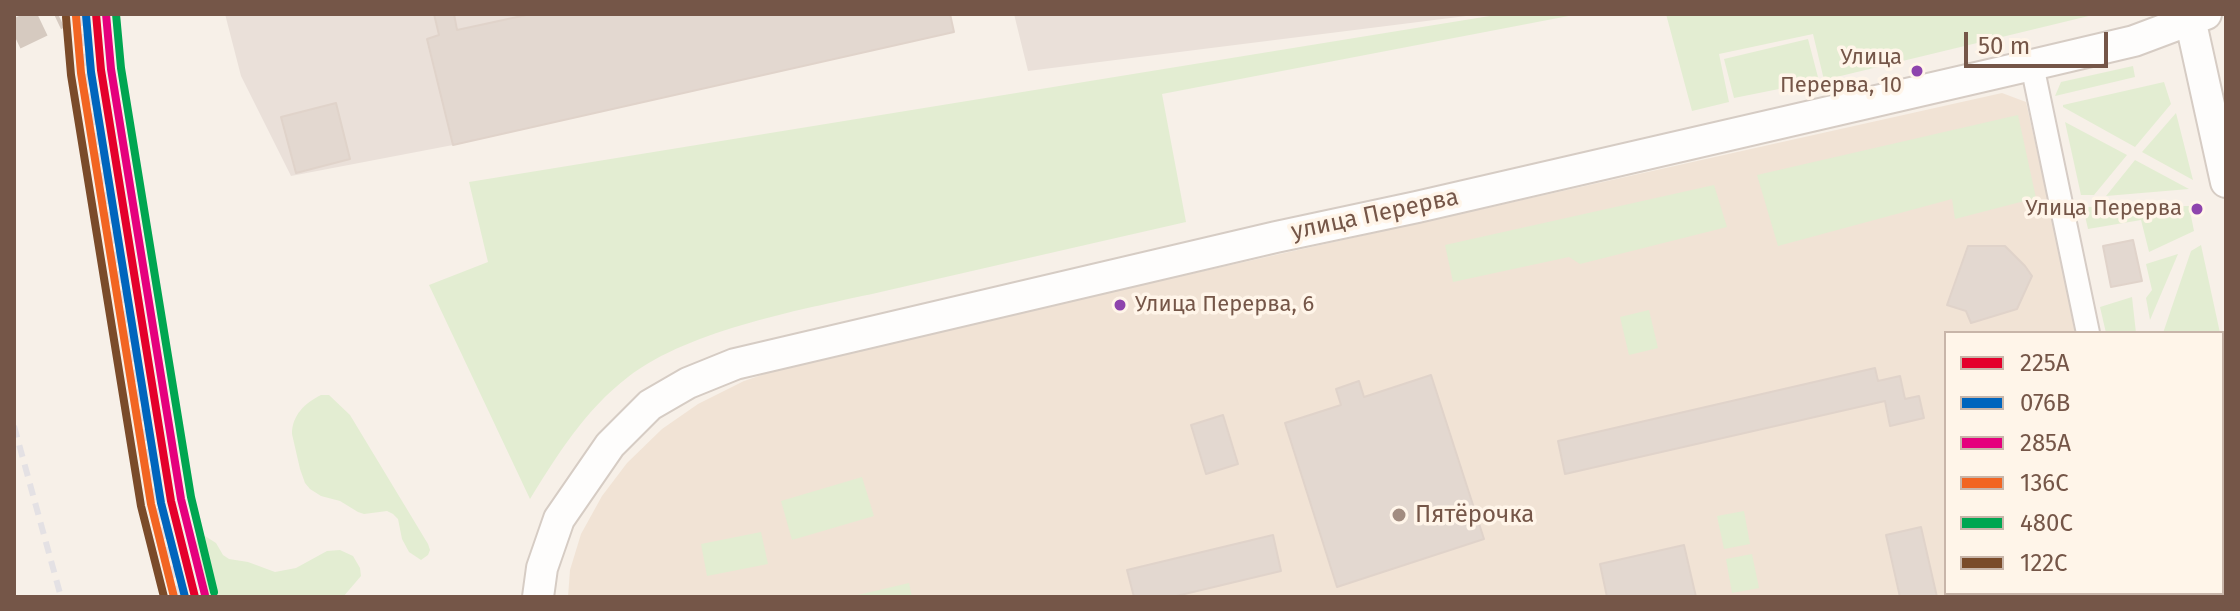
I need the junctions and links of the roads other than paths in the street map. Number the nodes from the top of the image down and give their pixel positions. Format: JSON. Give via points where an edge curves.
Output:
{"nodes":[{"id":1,"x":2195,"y":16,"type":"edge"},
{"id":2,"x":2032,"y":65,"type":"junction"},
{"id":3,"x":2226,"y":182,"type":"edge"},
{"id":4,"x":2088,"y":331,"type":"edge"},
{"id":5,"x":538,"y":597,"type":"edge"}],
"edges":[{"from":1,"to":2,"type":"street","name":"улица Перерва","via":[[2134,41]]},
{"from":1,"to":3,"type":"street"},
{"from":2,"to":4,"type":"street"},
{"from":2,"to":5,"type":"street","name":"улица Перерва","via":[[735,364],[650,405],[610,445],[559,519]]}]}
